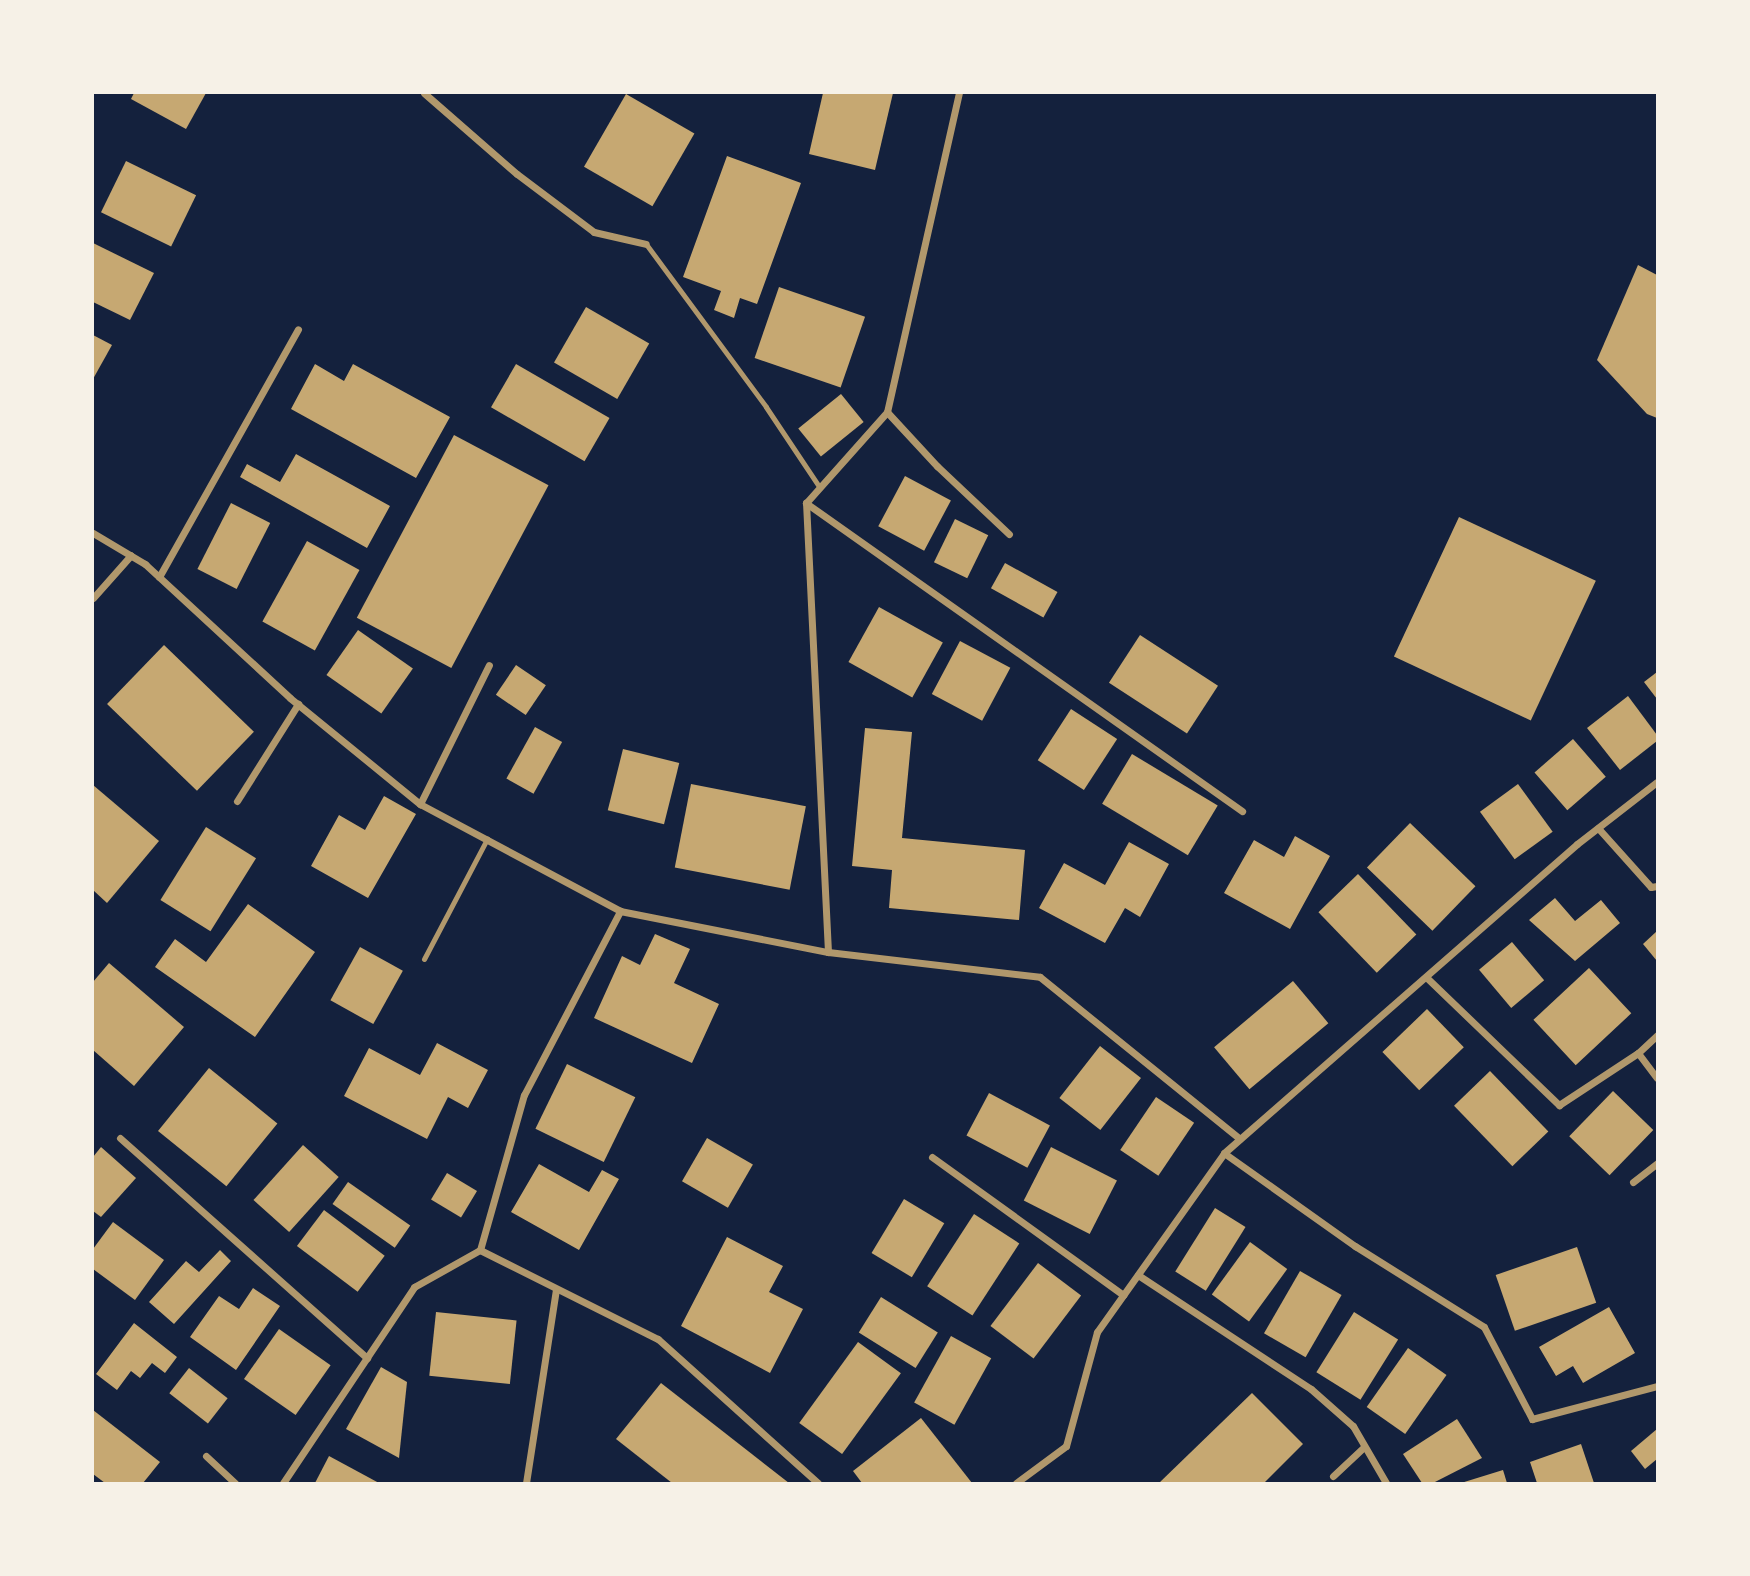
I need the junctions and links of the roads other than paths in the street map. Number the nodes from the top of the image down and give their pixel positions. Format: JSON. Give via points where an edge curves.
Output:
{"nodes":[{"id":1,"x":424,"y":93,"type":"edge"},
{"id":2,"x":959,"y":93,"type":"edge"},
{"id":3,"x":646,"y":244,"type":"joint"},
{"id":4,"x":298,"y":329,"type":"dead end"},
{"id":5,"x":887,"y":412,"type":"junction"},
{"id":6,"x":820,"y":488,"type":"junction"},
{"id":7,"x":806,"y":503,"type":"junction"},
{"id":8,"x":93,"y":533,"type":"edge"},
{"id":9,"x":1009,"y":534,"type":"dead end"},
{"id":10,"x":131,"y":555,"type":"junction"},
{"id":11,"x":159,"y":577,"type":"junction"},
{"id":12,"x":93,"y":598,"type":"edge"},
{"id":13,"x":489,"y":664,"type":"dead end"},
{"id":14,"x":298,"y":704,"type":"junction"},
{"id":15,"x":1657,"y":782,"type":"edge"},
{"id":16,"x":237,"y":802,"type":"dead end"},
{"id":17,"x":420,"y":804,"type":"junction"},
{"id":18,"x":1242,"y":811,"type":"dead end"},
{"id":19,"x":1598,"y":828,"type":"junction"},
{"id":20,"x":487,"y":839,"type":"junction"},
{"id":21,"x":1657,"y":886,"type":"edge"},
{"id":22,"x":620,"y":911,"type":"junction"},
{"id":23,"x":828,"y":952,"type":"junction"},
{"id":24,"x":424,"y":959,"type":"dead end"},
{"id":25,"x":1426,"y":976,"type":"junction"},
{"id":26,"x":1657,"y":1035,"type":"edge"},
{"id":27,"x":1638,"y":1053,"type":"junction"},
{"id":28,"x":1657,"y":1078,"type":"edge"},
{"id":29,"x":120,"y":1138,"type":"dead end"},
{"id":30,"x":1240,"y":1139,"type":"junction"},
{"id":31,"x":1224,"y":1153,"type":"junction"},
{"id":32,"x":932,"y":1157,"type":"dead end"},
{"id":33,"x":1657,"y":1163,"type":"edge"},
{"id":34,"x":1633,"y":1182,"type":"dead end"},
{"id":35,"x":480,"y":1250,"type":"junction"},
{"id":36,"x":1138,"y":1275,"type":"junction"},
{"id":37,"x":555,"y":1290,"type":"junction"},
{"id":38,"x":1123,"y":1295,"type":"junction"},
{"id":39,"x":367,"y":1358,"type":"junction"},
{"id":40,"x":1657,"y":1386,"type":"edge"},
{"id":41,"x":1364,"y":1447,"type":"junction"},
{"id":42,"x":206,"y":1456,"type":"dead end"},
{"id":43,"x":1333,"y":1476,"type":"dead end"},
{"id":44,"x":235,"y":1483,"type":"edge"},
{"id":45,"x":283,"y":1483,"type":"edge"},
{"id":46,"x":526,"y":1483,"type":"edge"},
{"id":47,"x":818,"y":1483,"type":"edge"},
{"id":48,"x":1016,"y":1483,"type":"edge"},
{"id":49,"x":1386,"y":1483,"type":"edge"}],
"edges":[{"from":1,"to":3,"type":"street","via":[[517,174],[594,232]]},
{"from":2,"to":5,"type":"street"},
{"from":3,"to":6,"type":"lane"},
{"from":4,"to":11,"type":"street"},
{"from":5,"to":6,"type":"street"},
{"from":5,"to":9,"type":"street"},
{"from":6,"to":7,"type":"street"},
{"from":7,"to":18,"type":"street"},
{"from":7,"to":23,"type":"street"},
{"from":8,"to":10,"type":"street"},
{"from":10,"to":11,"type":"street"},
{"from":10,"to":12,"type":"street"},
{"from":11,"to":14,"type":"street"},
{"from":13,"to":17,"type":"street"},
{"from":14,"to":16,"type":"street"},
{"from":14,"to":17,"type":"street"},
{"from":15,"to":19,"type":"street"},
{"from":17,"to":20,"type":"street"},
{"from":19,"to":21,"type":"street","via":[[1651,887]]},
{"from":19,"to":25,"type":"street"},
{"from":20,"to":22,"type":"street"},
{"from":20,"to":24,"type":"lane"},
{"from":22,"to":23,"type":"street"},
{"from":22,"to":35,"type":"street","via":[[524,1095]]},
{"from":23,"to":30,"type":"street","via":[[1041,977]]},
{"from":25,"to":27,"type":"street","via":[[1559,1105]]},
{"from":25,"to":30,"type":"street"},
{"from":26,"to":27,"type":"street"},
{"from":27,"to":28,"type":"street"},
{"from":29,"to":39,"type":"street"},
{"from":30,"to":31,"type":"street"},
{"from":31,"to":36,"type":"street"},
{"from":31,"to":40,"type":"street","via":[[1356,1246],[1483,1327],[1532,1419]]},
{"from":32,"to":38,"type":"street"},
{"from":33,"to":34,"type":"street"},
{"from":35,"to":37,"type":"street"},
{"from":35,"to":39,"type":"street","via":[[414,1287]]},
{"from":36,"to":38,"type":"street"},
{"from":36,"to":41,"type":"street","via":[[1311,1389],[1353,1426]]},
{"from":37,"to":46,"type":"street"},
{"from":37,"to":47,"type":"street","via":[[657,1339]]},
{"from":38,"to":48,"type":"street","via":[[1097,1332],[1066,1446]]},
{"from":39,"to":45,"type":"street"},
{"from":41,"to":43,"type":"street"},
{"from":41,"to":49,"type":"street"},
{"from":42,"to":44,"type":"street"}]}
